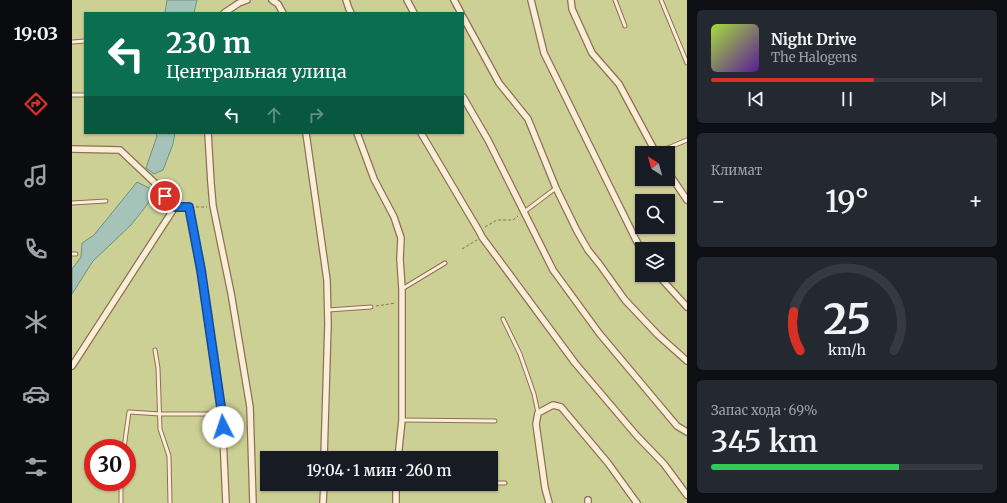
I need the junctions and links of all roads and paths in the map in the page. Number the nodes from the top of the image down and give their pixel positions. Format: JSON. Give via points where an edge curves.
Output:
{"nodes":[{"id":1,"x":247,"y":0,"type":"edge"},
{"id":2,"x":272,"y":0,"type":"edge"},
{"id":3,"x":346,"y":0,"type":"edge"},
{"id":4,"x":407,"y":0,"type":"edge"},
{"id":5,"x":454,"y":0,"type":"edge"},
{"id":6,"x":531,"y":0,"type":"edge"},
{"id":7,"x":571,"y":0,"type":"edge"},
{"id":8,"x":615,"y":0,"type":"edge"},
{"id":9,"x":661,"y":0,"type":"edge"},
{"id":10,"x":225,"y":12,"type":"edge"},
{"id":11,"x":282,"y":12,"type":"edge"},
{"id":12,"x":350,"y":12,"type":"edge"},
{"id":13,"x":413,"y":12,"type":"edge"},
{"id":14,"x":460,"y":12,"type":"edge"},
{"id":15,"x":464,"y":19,"type":"edge"},
{"id":16,"x":626,"y":26,"type":"dead end"},
{"id":17,"x":84,"y":41,"type":"edge"},
{"id":18,"x":72,"y":42,"type":"edge"},
{"id":19,"x":687,"y":64,"type":"edge"},
{"id":20,"x":72,"y":95,"type":"edge"},
{"id":21,"x":84,"y":95,"type":"edge"},
{"id":22,"x":464,"y":99,"type":"edge"},
{"id":23,"x":208,"y":134,"type":"edge"},
{"id":24,"x":306,"y":134,"type":"edge"},
{"id":25,"x":357,"y":134,"type":"edge"},
{"id":26,"x":423,"y":134,"type":"edge"},
{"id":27,"x":687,"y":140,"type":"edge"},
{"id":28,"x":652,"y":146,"type":"edge"},
{"id":29,"x":673,"y":146,"type":"edge"},
{"id":30,"x":72,"y":149,"type":"edge"},
{"id":31,"x":675,"y":182,"type":"edge"},
{"id":32,"x":556,"y":188,"type":"junction"},
{"id":33,"x":687,"y":200,"type":"edge"},
{"id":34,"x":106,"y":202,"type":"dead end"},
{"id":35,"x":72,"y":203,"type":"edge"},
{"id":36,"x":213,"y":206,"type":"junction"},
{"id":37,"x":175,"y":207,"type":"junction"},
{"id":38,"x":189,"y":207,"type":"junction"},
{"id":39,"x":524,"y":212,"type":"junction"},
{"id":40,"x":479,"y":231,"type":"junction"},
{"id":41,"x":475,"y":241,"type":"dead end"},
{"id":42,"x":637,"y":242,"type":"edge"},
{"id":43,"x":462,"y":249,"type":"dead end"},
{"id":44,"x":72,"y":254,"type":"edge"},
{"id":45,"x":76,"y":254,"type":"dead end"},
{"id":46,"x":445,"y":263,"type":"dead end"},
{"id":47,"x":664,"y":282,"type":"edge"},
{"id":48,"x":402,"y":289,"type":"junction"},
{"id":49,"x":402,"y":302,"type":"junction"},
{"id":50,"x":371,"y":307,"type":"joint"},
{"id":51,"x":687,"y":307,"type":"edge"},
{"id":52,"x":328,"y":310,"type":"junction"},
{"id":53,"x":503,"y":319,"type":"dead end"},
{"id":54,"x":155,"y":350,"type":"dead end"},
{"id":55,"x":687,"y":361,"type":"edge"},
{"id":56,"x":72,"y":366,"type":"edge"},
{"id":57,"x":538,"y":413,"type":"junction"},
{"id":58,"x":160,"y":414,"type":"junction"},
{"id":59,"x":222,"y":414,"type":"junction"},
{"id":60,"x":402,"y":420,"type":"junction"},
{"id":61,"x":495,"y":421,"type":"dead end"},
{"id":62,"x":687,"y":432,"type":"edge"},
{"id":63,"x":125,"y":439,"type":"edge"},
{"id":64,"x":324,"y":451,"type":"edge"},
{"id":65,"x":399,"y":451,"type":"edge"},
{"id":66,"x":498,"y":482,"type":"edge"},
{"id":67,"x":505,"y":482,"type":"dead end"},
{"id":68,"x":121,"y":491,"type":"edge"},
{"id":69,"x":324,"y":491,"type":"edge"},
{"id":70,"x":395,"y":491,"type":"edge"},
{"id":71,"x":687,"y":495,"type":"edge"},
{"id":72,"x":121,"y":503,"type":"edge"},
{"id":73,"x":170,"y":503,"type":"edge"},
{"id":74,"x":226,"y":503,"type":"edge"},
{"id":75,"x":253,"y":503,"type":"edge"},
{"id":76,"x":323,"y":503,"type":"edge"},
{"id":77,"x":396,"y":503,"type":"edge"},
{"id":78,"x":550,"y":503,"type":"edge"},
{"id":79,"x":637,"y":503,"type":"edge"}],
"edges":[{"from":1,"to":10,"type":"street","via":[[239,2]]},
{"from":2,"to":11,"type":"street"},
{"from":3,"to":12,"type":"street"},
{"from":4,"to":13,"type":"street"},
{"from":5,"to":14,"type":"street"},
{"from":6,"to":42,"type":"street","via":[[544,53]]},
{"from":7,"to":28,"type":"street","via":[[572,8],[592,53],[619,84]]},
{"from":8,"to":16,"type":"lane"},
{"from":9,"to":19,"type":"lane"},
{"from":15,"to":32,"type":"street","via":[[499,83],[528,119]]},
{"from":17,"to":18,"type":"lane"},
{"from":20,"to":21,"type":"lane"},
{"from":22,"to":39,"type":"street"},
{"from":23,"to":36,"type":"street"},
{"from":24,"to":52,"type":"street","via":[[327,280]]},
{"from":25,"to":48,"type":"street","via":[[374,179],[394,217],[401,238]]},
{"from":26,"to":40,"type":"street"},
{"from":27,"to":29,"type":"lane"},
{"from":30,"to":37,"type":"street","via":[[120,150],[156,184]]},
{"from":31,"to":33,"type":"street"},
{"from":32,"to":39,"type":"lane"},
{"from":32,"to":55,"type":"street","via":[[576,231],[625,300]]},
{"from":34,"to":35,"type":"lane"},
{"from":36,"to":38,"type":"path"},
{"from":36,"to":75,"type":"street","via":[[250,407]]},
{"from":37,"to":38,"type":"street"},
{"from":37,"to":56,"type":"street"},
{"from":38,"to":59,"type":"street"},
{"from":39,"to":40,"type":"path","via":[[512,220],[497,220]]},
{"from":39,"to":62,"type":"street","via":[[553,270],[599,333],[677,426]]},
{"from":40,"to":71,"type":"street","via":[[575,363],[664,464]]},
{"from":41,"to":43,"type":"path"},
{"from":44,"to":45,"type":"lane"},
{"from":46,"to":48,"type":"lane"},
{"from":47,"to":51,"type":"street"},
{"from":48,"to":49,"type":"street"},
{"from":49,"to":50,"type":"path"},
{"from":49,"to":60,"type":"street"},
{"from":50,"to":52,"type":"lane"},
{"from":52,"to":64,"type":"street"},
{"from":53,"to":57,"type":"lane","via":[[520,354]]},
{"from":54,"to":58,"type":"lane"},
{"from":57,"to":78,"type":"street","via":[[536,424]]},
{"from":57,"to":79,"type":"street","via":[[553,405],[561,407],[608,463]]},
{"from":58,"to":59,"type":"lane"},
{"from":58,"to":63,"type":"lane","via":[[129,412]]},
{"from":58,"to":73,"type":"lane","via":[[160,429],[169,456]]},
{"from":59,"to":74,"type":"street"},
{"from":60,"to":61,"type":"lane"},
{"from":60,"to":65,"type":"street"},
{"from":66,"to":67,"type":"lane"},
{"from":68,"to":72,"type":"lane"},
{"from":69,"to":76,"type":"street"},
{"from":70,"to":77,"type":"street"}]}
